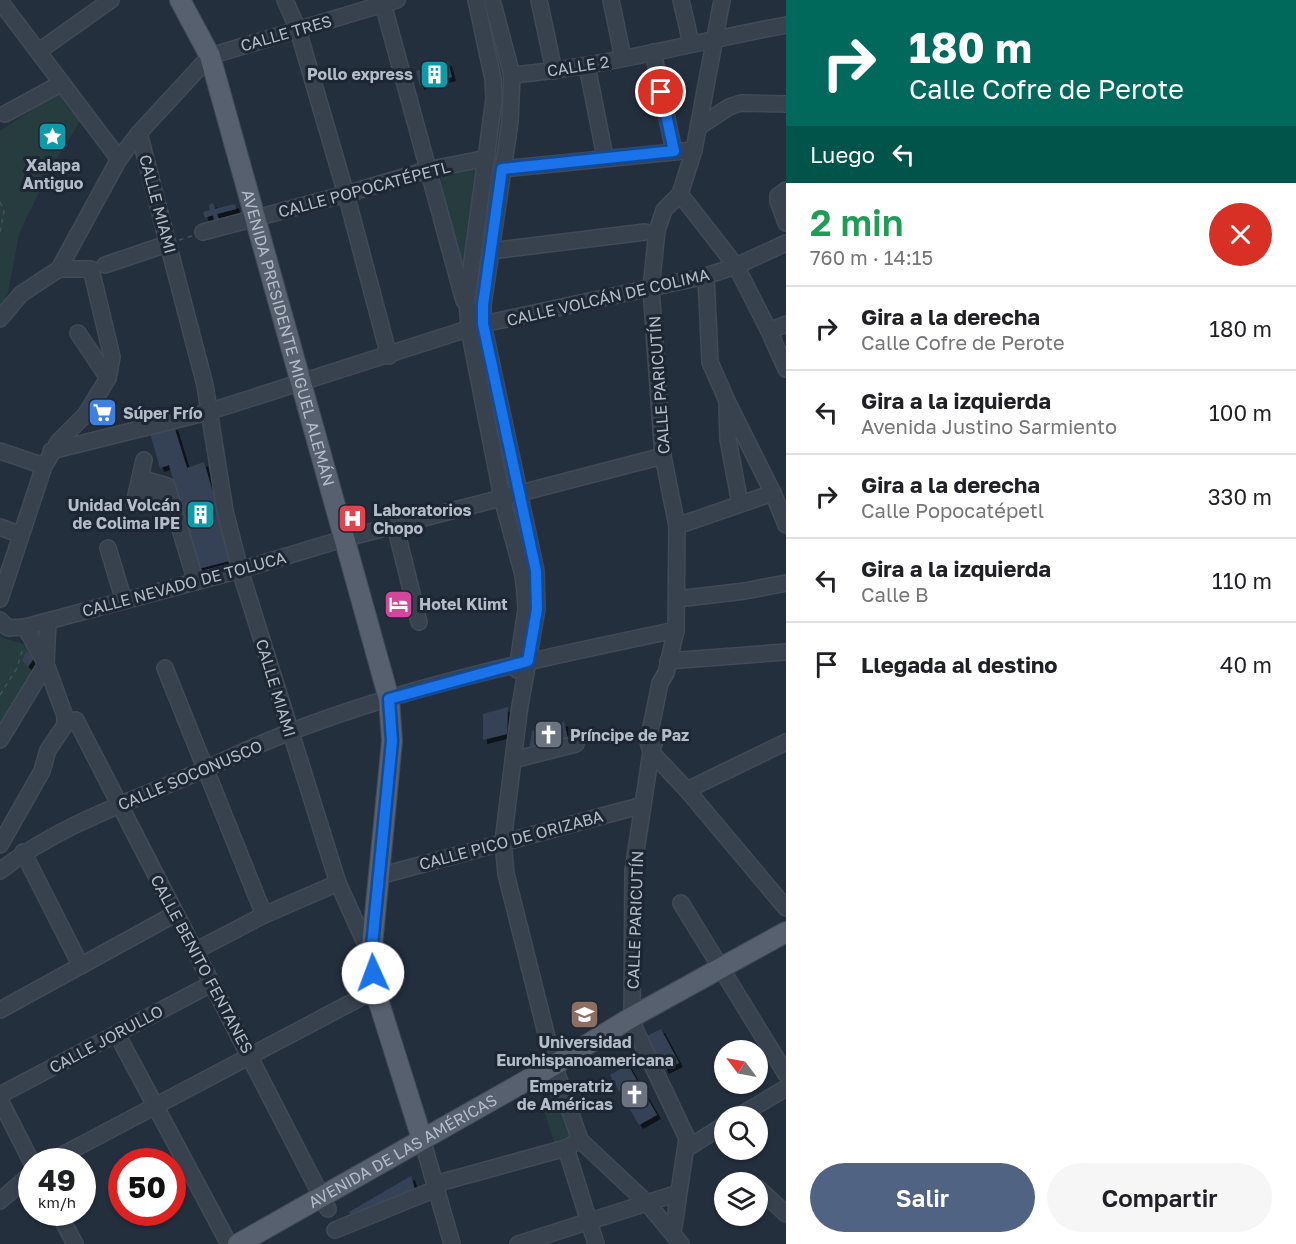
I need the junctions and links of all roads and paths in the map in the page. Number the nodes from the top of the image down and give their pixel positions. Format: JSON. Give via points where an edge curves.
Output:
{"nodes":[{"id":1,"x":111,"y":0,"type":"edge"},
{"id":2,"x":180,"y":0,"type":"edge"},
{"id":3,"x":285,"y":0,"type":"edge"},
{"id":4,"x":476,"y":0,"type":"edge"},
{"id":5,"x":492,"y":0,"type":"edge"},
{"id":6,"x":539,"y":0,"type":"edge"},
{"id":7,"x":611,"y":0,"type":"edge"},
{"id":8,"x":681,"y":0,"type":"edge"},
{"id":9,"x":722,"y":0,"type":"edge"},
{"id":10,"x":0,"y":1,"type":"edge"},
{"id":11,"x":387,"y":1,"type":"edge"},
{"id":12,"x":786,"y":25,"type":"edge"},
{"id":13,"x":298,"y":30,"type":"junction"},
{"id":14,"x":715,"y":38,"type":"junction"},
{"id":15,"x":691,"y":43,"type":"junction"},
{"id":16,"x":39,"y":51,"type":"junction"},
{"id":17,"x":653,"y":52,"type":"junction"},
{"id":18,"x":210,"y":56,"type":"junction"},
{"id":19,"x":623,"y":58,"type":"junction"},
{"id":20,"x":587,"y":66,"type":"junction"},
{"id":21,"x":554,"y":71,"type":"junction"},
{"id":22,"x":512,"y":75,"type":"junction"},
{"id":23,"x":62,"y":83,"type":"junction"},
{"id":24,"x":786,"y":104,"type":"edge"},
{"id":25,"x":5,"y":114,"type":"dead end"},
{"id":26,"x":700,"y":126,"type":"junction"},
{"id":27,"x":139,"y":133,"type":"junction"},
{"id":28,"x":694,"y":150,"type":"junction"},
{"id":29,"x":674,"y":151,"type":"junction"},
{"id":30,"x":605,"y":157,"type":"junction"},
{"id":31,"x":119,"y":159,"type":"junction"},
{"id":32,"x":487,"y":159,"type":"junction"},
{"id":33,"x":502,"y":169,"type":"junction"},
{"id":34,"x":427,"y":170,"type":"junction"},
{"id":35,"x":786,"y":190,"type":"edge"},
{"id":36,"x":346,"y":194,"type":"junction"},
{"id":37,"x":680,"y":194,"type":"junction"},
{"id":38,"x":0,"y":202,"type":"edge"},
{"id":39,"x":256,"y":217,"type":"junction"},
{"id":40,"x":786,"y":223,"type":"edge"},
{"id":41,"x":203,"y":232,"type":"joint"},
{"id":42,"x":645,"y":232,"type":"dead end"},
{"id":43,"x":0,"y":233,"type":"edge"},
{"id":44,"x":786,"y":243,"type":"edge"},
{"id":45,"x":167,"y":244,"type":"junction"},
{"id":46,"x":491,"y":251,"type":"junction"},
{"id":47,"x":736,"y":266,"type":"junction"},
{"id":48,"x":98,"y":267,"type":"junction"},
{"id":49,"x":59,"y":269,"type":"junction"},
{"id":50,"x":706,"y":276,"type":"junction"},
{"id":51,"x":651,"y":288,"type":"junction"},
{"id":52,"x":468,"y":312,"type":"junction"},
{"id":53,"x":0,"y":319,"type":"edge"},
{"id":54,"x":786,"y":324,"type":"edge"},
{"id":55,"x":476,"y":327,"type":"junction"},
{"id":56,"x":769,"y":331,"type":"junction"},
{"id":57,"x":78,"y":333,"type":"dead end"},
{"id":58,"x":389,"y":356,"type":"junction"},
{"id":59,"x":786,"y":369,"type":"edge"},
{"id":60,"x":108,"y":378,"type":"junction"},
{"id":61,"x":303,"y":383,"type":"junction"},
{"id":62,"x":727,"y":401,"type":"junction"},
{"id":63,"x":208,"y":412,"type":"junction"},
{"id":64,"x":74,"y":426,"type":"junction"},
{"id":65,"x":81,"y":445,"type":"junction"},
{"id":66,"x":0,"y":451,"type":"edge"},
{"id":67,"x":51,"y":452,"type":"junction"},
{"id":68,"x":663,"y":456,"type":"junction"},
{"id":69,"x":144,"y":460,"type":"dead end"},
{"id":70,"x":44,"y":466,"type":"junction"},
{"id":71,"x":518,"y":493,"type":"junction"},
{"id":72,"x":772,"y":493,"type":"junction"},
{"id":73,"x":502,"y":498,"type":"junction"},
{"id":74,"x":740,"y":504,"type":"junction"},
{"id":75,"x":395,"y":525,"type":"junction"},
{"id":76,"x":786,"y":525,"type":"edge"},
{"id":77,"x":677,"y":526,"type":"junction"},
{"id":78,"x":0,"y":527,"type":"edge"},
{"id":79,"x":21,"y":535,"type":"junction"},
{"id":80,"x":343,"y":539,"type":"junction"},
{"id":81,"x":108,"y":548,"type":"dead end"},
{"id":82,"x":240,"y":570,"type":"junction"},
{"id":83,"x":196,"y":582,"type":"junction"},
{"id":84,"x":786,"y":583,"type":"edge"},
{"id":85,"x":0,"y":599,"type":"edge"},
{"id":86,"x":677,"y":599,"type":"junction"},
{"id":87,"x":124,"y":601,"type":"junction"},
{"id":88,"x":0,"y":620,"type":"edge"},
{"id":89,"x":48,"y":621,"type":"junction"},
{"id":90,"x":419,"y":622,"type":"dead end"},
{"id":91,"x":25,"y":627,"type":"junction"},
{"id":92,"x":676,"y":630,"type":"junction"},
{"id":93,"x":786,"y":652,"type":"edge"},
{"id":94,"x":523,"y":662,"type":"junction"},
{"id":95,"x":46,"y":664,"type":"junction"},
{"id":96,"x":667,"y":667,"type":"junction"},
{"id":97,"x":17,"y":668,"type":"dead end"},
{"id":98,"x":165,"y":668,"type":"dead end"},
{"id":99,"x":0,"y":695,"type":"edge"},
{"id":100,"x":389,"y":699,"type":"junction"},
{"id":101,"x":76,"y":720,"type":"dead end"},
{"id":102,"x":290,"y":732,"type":"junction"},
{"id":103,"x":0,"y":740,"type":"edge"},
{"id":104,"x":786,"y":743,"type":"edge"},
{"id":105,"x":576,"y":744,"type":"dead end"},
{"id":106,"x":651,"y":752,"type":"junction"},
{"id":107,"x":513,"y":760,"type":"junction"},
{"id":108,"x":205,"y":770,"type":"junction"},
{"id":109,"x":687,"y":790,"type":"junction"},
{"id":110,"x":119,"y":805,"type":"junction"},
{"id":111,"x":643,"y":805,"type":"junction"},
{"id":112,"x":503,"y":842,"type":"junction"},
{"id":113,"x":0,"y":845,"type":"edge"},
{"id":114,"x":23,"y":852,"type":"junction"},
{"id":115,"x":0,"y":871,"type":"edge"},
{"id":116,"x":379,"y":876,"type":"junction"},
{"id":117,"x":338,"y":883,"type":"junction"},
{"id":118,"x":681,"y":903,"type":"dead end"},
{"id":119,"x":786,"y":908,"type":"edge"},
{"id":120,"x":175,"y":914,"type":"junction"},
{"id":121,"x":264,"y":915,"type":"junction"},
{"id":122,"x":786,"y":932,"type":"edge"},
{"id":123,"x":786,"y":946,"type":"edge"},
{"id":124,"x":195,"y":951,"type":"junction"},
{"id":125,"x":371,"y":956,"type":"junction"},
{"id":126,"x":81,"y":966,"type":"junction"},
{"id":127,"x":724,"y":974,"type":"junction"},
{"id":128,"x":211,"y":984,"type":"junction"},
{"id":129,"x":375,"y":990,"type":"junction"},
{"id":130,"x":0,"y":1010,"type":"edge"},
{"id":131,"x":634,"y":1023,"type":"junction"},
{"id":132,"x":117,"y":1034,"type":"junction"},
{"id":133,"x":250,"y":1056,"type":"junction"},
{"id":134,"x":556,"y":1071,"type":"junction"},
{"id":135,"x":786,"y":1074,"type":"edge"},
{"id":136,"x":786,"y":1088,"type":"edge"},
{"id":137,"x":0,"y":1095,"type":"edge"},
{"id":138,"x":0,"y":1100,"type":"edge"},
{"id":139,"x":155,"y":1106,"type":"junction"},
{"id":140,"x":756,"y":1106,"type":"edge"},
{"id":141,"x":714,"y":1131,"type":"edge"},
{"id":142,"x":579,"y":1140,"type":"junction"},
{"id":143,"x":424,"y":1146,"type":"junction"},
{"id":144,"x":24,"y":1148,"type":"edge"},
{"id":145,"x":76,"y":1148,"type":"edge"},
{"id":146,"x":566,"y":1148,"type":"junction"},
{"id":147,"x":686,"y":1149,"type":"junction"},
{"id":148,"x":18,"y":1186,"type":"edge"},
{"id":149,"x":436,"y":1187,"type":"junction"},
{"id":150,"x":678,"y":1192,"type":"junction"},
{"id":151,"x":768,"y":1197,"type":"edge"},
{"id":152,"x":0,"y":1202,"type":"edge"},
{"id":153,"x":325,"y":1203,"type":"junction"},
{"id":154,"x":647,"y":1203,"type":"junction"},
{"id":155,"x":786,"y":1214,"type":"edge"},
{"id":156,"x":589,"y":1222,"type":"junction"},
{"id":157,"x":65,"y":1226,"type":"edge"},
{"id":158,"x":335,"y":1230,"type":"dead end"},
{"id":159,"x":677,"y":1238,"type":"edge"},
{"id":160,"x":75,"y":1244,"type":"edge"},
{"id":161,"x":229,"y":1244,"type":"edge"},
{"id":162,"x":238,"y":1244,"type":"edge"},
{"id":163,"x":263,"y":1244,"type":"edge"},
{"id":164,"x":452,"y":1244,"type":"edge"},
{"id":165,"x":518,"y":1244,"type":"edge"},
{"id":166,"x":596,"y":1244,"type":"edge"}],
"edges":[{"from":1,"to":16,"type":"street"},
{"from":2,"to":18,"type":"main road","name":"AVENIDA PRESIDENTE MIGUEL ALEMÁN"},
{"from":3,"to":13,"type":"street"},
{"from":4,"to":32,"type":"street","via":[[493,79]]},
{"from":5,"to":22,"type":"street"},
{"from":6,"to":21,"type":"street"},
{"from":7,"to":19,"type":"street"},
{"from":8,"to":15,"type":"street"},
{"from":9,"to":14,"type":"street","name":"CALLE PARICUTÍN"},
{"from":10,"to":16,"type":"street"},
{"from":11,"to":13,"type":"street","name":"CALLE TRES"},
{"from":11,"to":34,"type":"street"},
{"from":12,"to":14,"type":"street","name":"CALLE 2"},
{"from":13,"to":18,"type":"street","name":"CALLE TRES"},
{"from":13,"to":36,"type":"street"},
{"from":14,"to":15,"type":"street","name":"CALLE 2"},
{"from":14,"to":26,"type":"street","name":"CALLE PARICUTÍN"},
{"from":15,"to":17,"type":"street","name":"CALLE 2"},
{"from":16,"to":23,"type":"street"},
{"from":17,"to":19,"type":"street","name":"CALLE 2"},
{"from":17,"to":29,"type":"street"},
{"from":18,"to":27,"type":"street"},
{"from":18,"to":39,"type":"main road","name":"AVENIDA PRESIDENTE MIGUEL ALEMÁN"},
{"from":19,"to":20,"type":"street","name":"CALLE 2"},
{"from":20,"to":21,"type":"street","name":"CALLE 2"},
{"from":20,"to":30,"type":"street"},
{"from":21,"to":22,"type":"street","name":"CALLE 2"},
{"from":22,"to":33,"type":"street","via":[[510,123]]},
{"from":23,"to":25,"type":"street"},
{"from":23,"to":31,"type":"street"},
{"from":24,"to":26,"type":"street","via":[[741,103]]},
{"from":26,"to":28,"type":"street","name":"CALLE PARICUTÍN"},
{"from":27,"to":31,"type":"street"},
{"from":27,"to":45,"type":"street","name":"CALLE MIAMI"},
{"from":28,"to":29,"type":"street"},
{"from":28,"to":37,"type":"street","name":"CALLE PARICUTÍN"},
{"from":29,"to":30,"type":"street"},
{"from":30,"to":33,"type":"street"},
{"from":31,"to":49,"type":"street"},
{"from":32,"to":34,"type":"street","name":"CALLE POPOCATÉPETL"},
{"from":32,"to":52,"type":"street"},
{"from":33,"to":46,"type":"street"},
{"from":34,"to":36,"type":"street","name":"CALLE POPOCATÉPETL"},
{"from":34,"to":52,"type":"street"},
{"from":35,"to":40,"type":"street","via":[[778,201]]},
{"from":36,"to":39,"type":"street","name":"CALLE POPOCATÉPETL"},
{"from":36,"to":58,"type":"street"},
{"from":37,"to":47,"type":"street"},
{"from":37,"to":51,"type":"street","name":"CALLE PARICUTÍN","via":[[664,210],[657,231]]},
{"from":38,"to":43,"type":"path","via":[[4,211]]},
{"from":39,"to":41,"type":"street","name":"CALLE POPOCATÉPETL"},
{"from":39,"to":61,"type":"main road","name":"AVENIDA PRESIDENTE MIGUEL ALEMÁN"},
{"from":41,"to":45,"type":"path"},
{"from":42,"to":46,"type":"street"},
{"from":44,"to":47,"type":"street","name":"CALLE VOLCÁN DE COLIMA"},
{"from":45,"to":48,"type":"street"},
{"from":45,"to":63,"type":"street","name":"CALLE MIAMI","via":[[205,385]]},
{"from":46,"to":55,"type":"street"},
{"from":47,"to":50,"type":"street","name":"CALLE VOLCÁN DE COLIMA"},
{"from":47,"to":56,"type":"street"},
{"from":48,"to":49,"type":"street"},
{"from":48,"to":60,"type":"street","via":[[112,357]]},
{"from":49,"to":53,"type":"street","via":[[21,294]]},
{"from":50,"to":51,"type":"street","name":"CALLE VOLCÁN DE COLIMA"},
{"from":50,"to":62,"type":"street","via":[[710,362]]},
{"from":51,"to":55,"type":"street","name":"CALLE VOLCÁN DE COLIMA"},
{"from":51,"to":68,"type":"street","name":"CALLE PARICUTÍN"},
{"from":52,"to":55,"type":"street"},
{"from":54,"to":56,"type":"street"},
{"from":55,"to":58,"type":"street","name":"CALLE VOLCÁN DE COLIMA"},
{"from":55,"to":71,"type":"street"},
{"from":55,"to":73,"type":"street"},
{"from":56,"to":59,"type":"street"},
{"from":57,"to":60,"type":"street"},
{"from":58,"to":61,"type":"street","name":"CALLE VOLCÁN DE COLIMA"},
{"from":60,"to":64,"type":"street"},
{"from":61,"to":63,"type":"street","name":"CALLE VOLCÁN DE COLIMA"},
{"from":61,"to":80,"type":"main road","name":"AVENIDA PRESIDENTE MIGUEL ALEMÁN"},
{"from":62,"to":72,"type":"street"},
{"from":62,"to":74,"type":"street","via":[[728,439]]},
{"from":63,"to":65,"type":"street","name":"CALLE VOLCÁN DE COLIMA"},
{"from":63,"to":82,"type":"street","name":"CALLE MIAMI"},
{"from":64,"to":65,"type":"street"},
{"from":64,"to":67,"type":"street"},
{"from":65,"to":67,"type":"street","name":"CALLE VOLCÁN DE COLIMA"},
{"from":66,"to":70,"type":"street"},
{"from":67,"to":70,"type":"street"},
{"from":68,"to":71,"type":"street","name":"CALLE NEVADO DE TOLUCA"},
{"from":68,"to":77,"type":"street","name":"CALLE PARICUTÍN"},
{"from":69,"to":83,"type":"street","via":[[137,491],[167,486]]},
{"from":70,"to":79,"type":"street"},
{"from":71,"to":73,"type":"street","name":"CALLE NEVADO DE TOLUCA"},
{"from":71,"to":94,"type":"street","via":[[537,591],[537,609]]},
{"from":72,"to":74,"type":"street"},
{"from":72,"to":76,"type":"street"},
{"from":73,"to":75,"type":"street","name":"CALLE NEVADO DE TOLUCA"},
{"from":73,"to":94,"type":"street","via":[[523,575]]},
{"from":74,"to":77,"type":"street"},
{"from":75,"to":80,"type":"street","name":"CALLE NEVADO DE TOLUCA"},
{"from":75,"to":90,"type":"street"},
{"from":77,"to":86,"type":"street","name":"CALLE PARICUTÍN"},
{"from":78,"to":79,"type":"street"},
{"from":79,"to":85,"type":"street"},
{"from":80,"to":82,"type":"street","name":"CALLE NEVADO DE TOLUCA"},
{"from":80,"to":100,"type":"main road","name":"AVENIDA PRESIDENTE MIGUEL ALEMÁN"},
{"from":81,"to":87,"type":"street"},
{"from":82,"to":83,"type":"street","name":"CALLE NEVADO DE TOLUCA"},
{"from":82,"to":102,"type":"street","name":"CALLE MIAMI"},
{"from":83,"to":87,"type":"street","name":"CALLE NEVADO DE TOLUCA"},
{"from":84,"to":86,"type":"street"},
{"from":86,"to":92,"type":"street","name":"CALLE PARICUTÍN"},
{"from":87,"to":89,"type":"street","name":"CALLE NEVADO DE TOLUCA"},
{"from":88,"to":91,"type":"street","via":[[8,628]]},
{"from":89,"to":91,"type":"street","name":"CALLE NEVADO DE TOLUCA"},
{"from":89,"to":95,"type":"street"},
{"from":91,"to":95,"type":"street"},
{"from":92,"to":94,"type":"street","name":"CALLE SOCONUSCO"},
{"from":92,"to":96,"type":"street","name":"CALLE PARICUTÍN"},
{"from":93,"to":96,"type":"street"},
{"from":94,"to":100,"type":"street","name":"CALLE SOCONUSCO"},
{"from":94,"to":107,"type":"street"},
{"from":95,"to":103,"type":"street"},
{"from":95,"to":113,"type":"street","via":[[65,724]]},
{"from":96,"to":106,"type":"street","name":"CALLE PARICUTÍN","via":[[648,742]]},
{"from":97,"to":99,"type":"path"},
{"from":98,"to":108,"type":"street"},
{"from":100,"to":102,"type":"street","name":"CALLE SOCONUSCO"},
{"from":100,"to":116,"type":"main road","name":"AVENIDA PRESIDENTE MIGUEL ALEMÁN","via":[[392,741]]},
{"from":101,"to":110,"type":"street","name":"CALLE BENITO FENTANES"},
{"from":102,"to":108,"type":"street","name":"CALLE SOCONUSCO"},
{"from":102,"to":117,"type":"street","name":"CALLE MIAMI"},
{"from":104,"to":109,"type":"street"},
{"from":105,"to":107,"type":"street"},
{"from":106,"to":109,"type":"street"},
{"from":106,"to":111,"type":"street","name":"CALLE PARICUTÍN"},
{"from":107,"to":112,"type":"street"},
{"from":108,"to":110,"type":"street","name":"CALLE SOCONUSCO"},
{"from":108,"to":121,"type":"street"},
{"from":109,"to":119,"type":"street"},
{"from":110,"to":114,"type":"street","name":"CALLE SOCONUSCO"},
{"from":110,"to":120,"type":"street","name":"CALLE BENITO FENTANES"},
{"from":111,"to":112,"type":"street","name":"CALLE PICO DE ORIZABA"},
{"from":111,"to":131,"type":"street","name":"CALLE PARICUTÍN","via":[[633,871]]},
{"from":112,"to":116,"type":"street","name":"CALLE PICO DE ORIZABA"},
{"from":112,"to":134,"type":"street","via":[[506,874]]},
{"from":114,"to":115,"type":"street","name":"CALLE SOCONUSCO"},
{"from":114,"to":126,"type":"street"},
{"from":116,"to":125,"type":"main road","name":"AVENIDA PRESIDENTE MIGUEL ALEMÁN"},
{"from":117,"to":121,"type":"street"},
{"from":117,"to":125,"type":"street","name":"CALLE MIAMI"},
{"from":118,"to":127,"type":"street"},
{"from":120,"to":124,"type":"street","name":"CALLE BENITO FENTANES"},
{"from":120,"to":126,"type":"street"},
{"from":121,"to":124,"type":"street"},
{"from":122,"to":127,"type":"main road","name":"AVENIDA DE LAS AMÉRICAS"},
{"from":123,"to":127,"type":"main road","name":"AVENIDA DE LAS AMÉRICAS"},
{"from":124,"to":128,"type":"street","name":"CALLE BENITO FENTANES"},
{"from":125,"to":129,"type":"main road","name":"AVENIDA PRESIDENTE MIGUEL ALEMÁN"},
{"from":126,"to":130,"type":"street"},
{"from":127,"to":131,"type":"main road","name":"AVENIDA DE LAS AMÉRICAS"},
{"from":127,"to":135,"type":"street"},
{"from":128,"to":132,"type":"street","name":"CALLE JORULLO"},
{"from":128,"to":133,"type":"street","name":"CALLE BENITO FENTANES"},
{"from":129,"to":133,"type":"street"},
{"from":129,"to":143,"type":"main road","name":"AVENIDA PRESIDENTE MIGUEL ALEMÁN"},
{"from":131,"to":134,"type":"main road","name":"AVENIDA DE LAS AMÉRICAS"},
{"from":131,"to":147,"type":"street","via":[[687,1138]]},
{"from":132,"to":137,"type":"street","name":"CALLE JORULLO"},
{"from":132,"to":139,"type":"street"},
{"from":133,"to":139,"type":"street"},
{"from":133,"to":153,"type":"street","name":"CALLE BENITO FENTANES"},
{"from":134,"to":142,"type":"street"},
{"from":134,"to":143,"type":"main road","name":"AVENIDA DE LAS AMÉRICAS"},
{"from":136,"to":140,"type":"street"},
{"from":138,"to":144,"type":"street"},
{"from":139,"to":145,"type":"street"},
{"from":139,"to":161,"type":"street"},
{"from":141,"to":147,"type":"street"},
{"from":142,"to":146,"type":"street"},
{"from":142,"to":154,"type":"street"},
{"from":143,"to":149,"type":"street"},
{"from":143,"to":153,"type":"main road","name":"AVENIDA DE LAS AMÉRICAS"},
{"from":146,"to":149,"type":"street"},
{"from":146,"to":156,"type":"street"},
{"from":147,"to":150,"type":"street"},
{"from":148,"to":152,"type":"street"},
{"from":149,"to":158,"type":"street"},
{"from":149,"to":164,"type":"street"},
{"from":150,"to":154,"type":"street"},
{"from":150,"to":159,"type":"street"},
{"from":151,"to":155,"type":"street"},
{"from":153,"to":162,"type":"main road","name":"AVENIDA DE LAS AMÉRICAS"},
{"from":153,"to":163,"type":"main road","name":"AVENIDA DE LAS AMÉRICAS"},
{"from":154,"to":156,"type":"street"},
{"from":154,"to":159,"type":"street"},
{"from":156,"to":165,"type":"street"},
{"from":156,"to":166,"type":"street"},
{"from":157,"to":160,"type":"street"}]}
